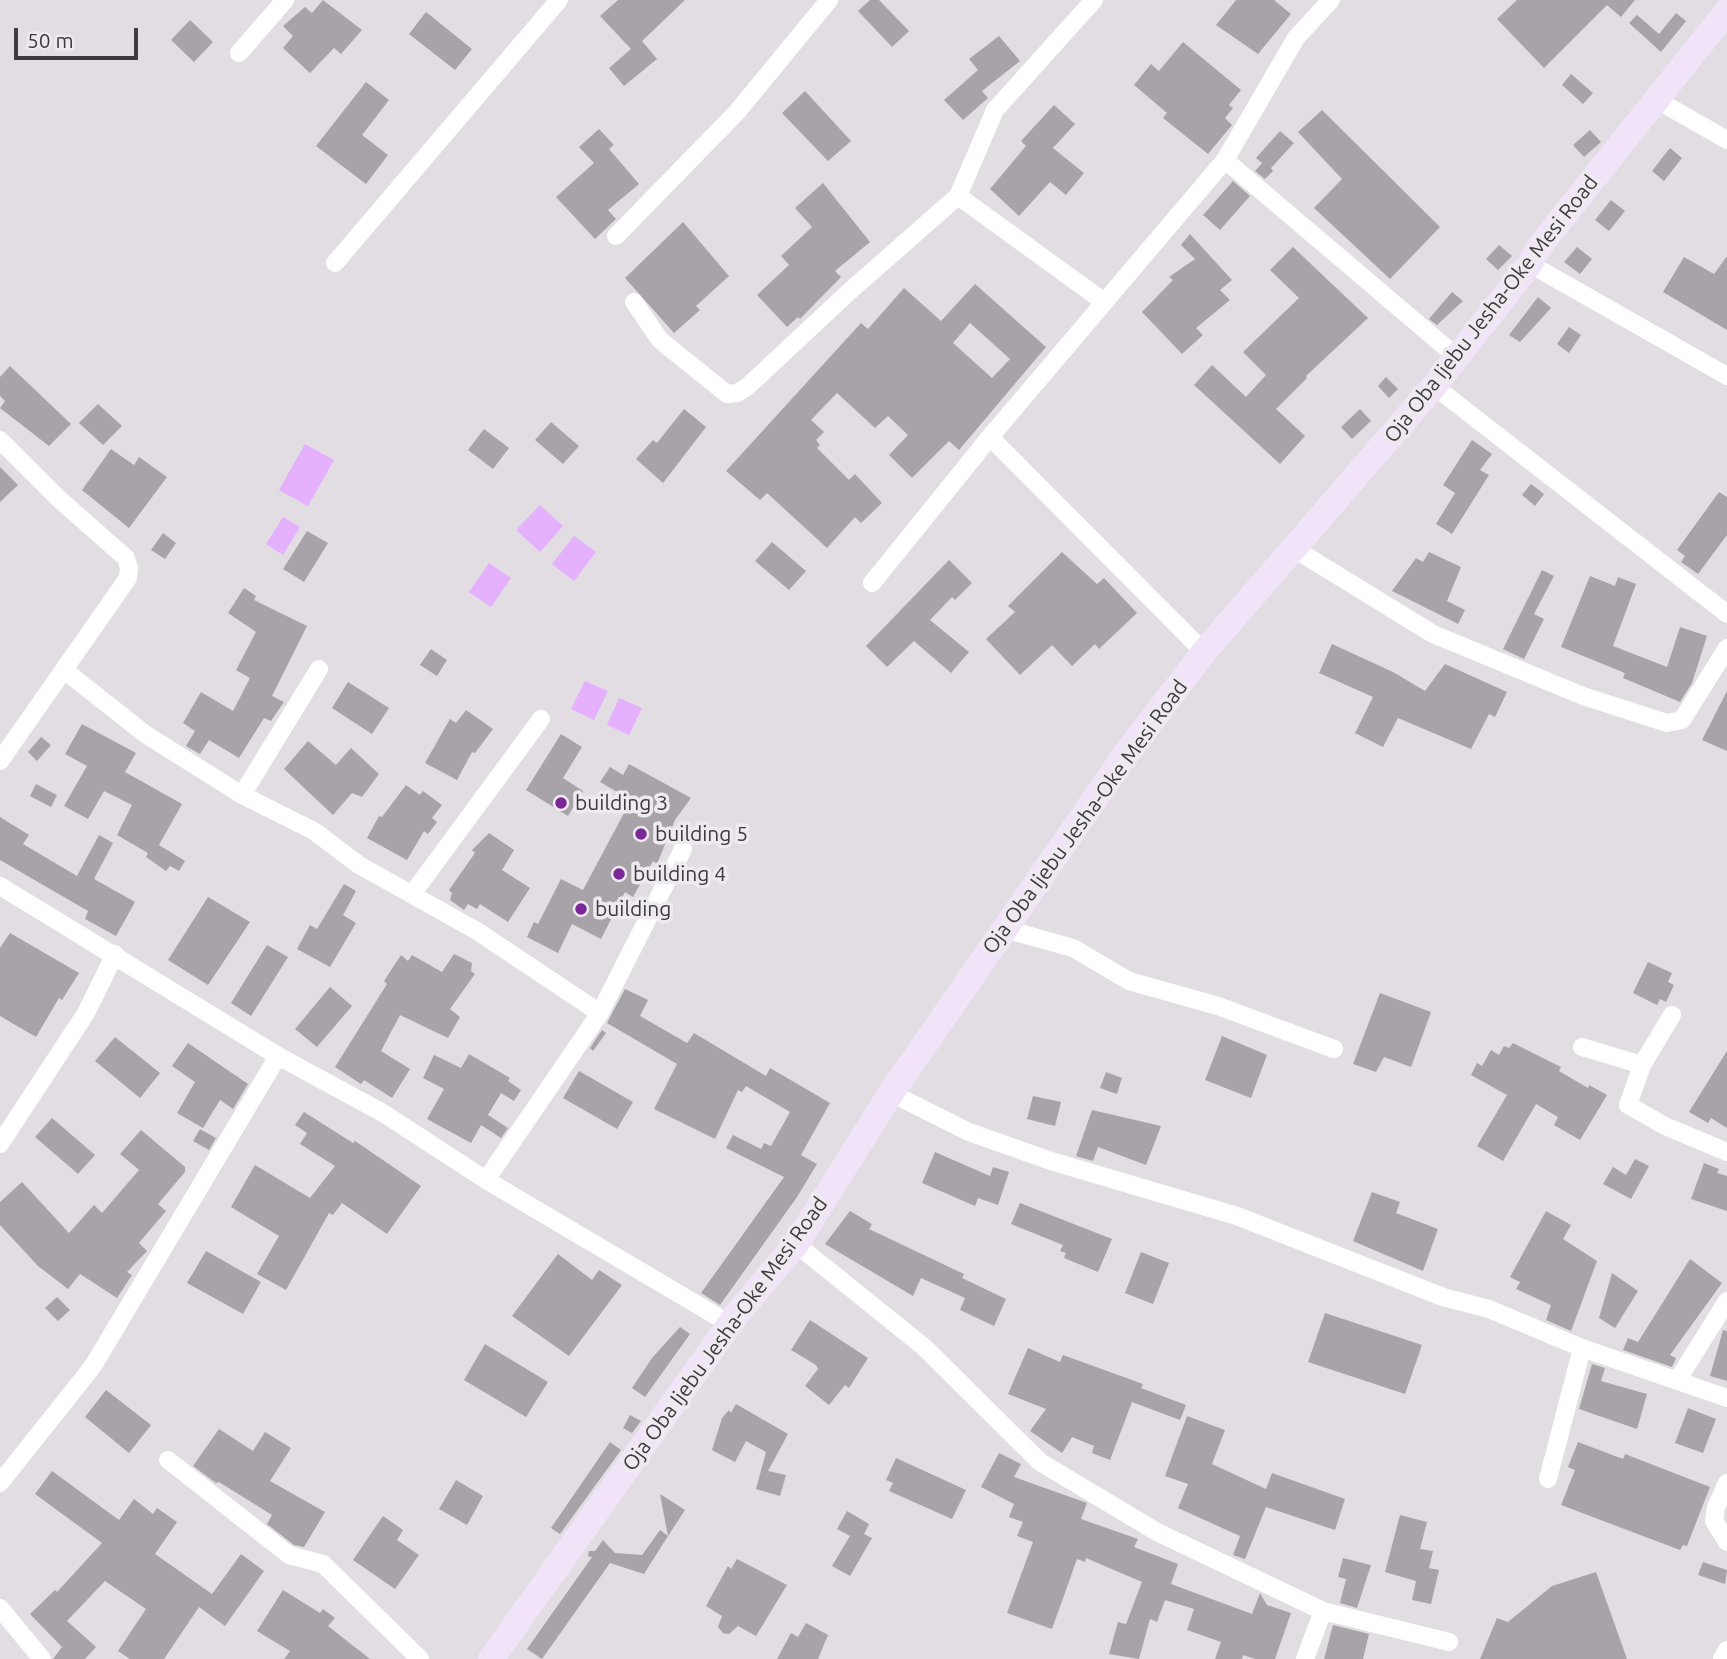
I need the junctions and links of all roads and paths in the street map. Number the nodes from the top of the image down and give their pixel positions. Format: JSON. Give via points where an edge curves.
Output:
{"nodes":[{"id":1,"x":285,"y":0,"type":"edge"},
{"id":2,"x":559,"y":0,"type":"edge"},
{"id":3,"x":829,"y":0,"type":"edge"},
{"id":4,"x":1094,"y":0,"type":"edge"},
{"id":5,"x":1331,"y":0,"type":"edge"},
{"id":6,"x":1727,"y":11,"type":"edge"},
{"id":7,"x":239,"y":53,"type":"dead end"},
{"id":8,"x":1657,"y":100,"type":"junction"},
{"id":9,"x":1727,"y":140,"type":"edge"},
{"id":10,"x":1225,"y":160,"type":"junction"},
{"id":11,"x":958,"y":196,"type":"junction"},
{"id":12,"x":616,"y":236,"type":"dead end"},
{"id":13,"x":335,"y":263,"type":"dead end"},
{"id":14,"x":1530,"y":264,"type":"junction"},
{"id":15,"x":1103,"y":301,"type":"junction"},
{"id":16,"x":634,"y":302,"type":"dead end"},
{"id":17,"x":1457,"y":357,"type":"junction"},
{"id":18,"x":1727,"y":376,"type":"edge"},
{"id":19,"x":1434,"y":386,"type":"junction"},
{"id":20,"x":990,"y":437,"type":"junction"},
{"id":21,"x":0,"y":440,"type":"edge"},
{"id":22,"x":1293,"y":548,"type":"junction"},
{"id":23,"x":872,"y":583,"type":"dead end"},
{"id":24,"x":1727,"y":614,"type":"edge"},
{"id":25,"x":1727,"y":648,"type":"edge"},
{"id":26,"x":1204,"y":652,"type":"junction"},
{"id":27,"x":319,"y":669,"type":"dead end"},
{"id":28,"x":64,"y":670,"type":"junction"},
{"id":29,"x":541,"y":719,"type":"dead end"},
{"id":30,"x":0,"y":761,"type":"edge"},
{"id":31,"x":242,"y":795,"type":"junction"},
{"id":32,"x":683,"y":849,"type":"dead end"},
{"id":33,"x":0,"y":886,"type":"edge"},
{"id":34,"x":413,"y":893,"type":"junction"},
{"id":35,"x":1005,"y":929,"type":"junction"},
{"id":36,"x":115,"y":954,"type":"junction"},
{"id":37,"x":600,"y":1013,"type":"junction"},
{"id":38,"x":1672,"y":1015,"type":"dead end"},
{"id":39,"x":1582,"y":1046,"type":"dead end"},
{"id":40,"x":1334,"y":1049,"type":"dead end"},
{"id":41,"x":278,"y":1056,"type":"junction"},
{"id":42,"x":1643,"y":1065,"type":"junction"},
{"id":43,"x":891,"y":1093,"type":"junction"},
{"id":44,"x":0,"y":1144,"type":"edge"},
{"id":45,"x":1727,"y":1152,"type":"edge"},
{"id":46,"x":486,"y":1180,"type":"junction"},
{"id":47,"x":796,"y":1244,"type":"junction"},
{"id":48,"x":1727,"y":1301,"type":"edge"},
{"id":49,"x":730,"y":1324,"type":"junction"},
{"id":50,"x":1582,"y":1348,"type":"junction"},
{"id":51,"x":1677,"y":1381,"type":"junction"},
{"id":52,"x":1727,"y":1398,"type":"edge"},
{"id":53,"x":168,"y":1460,"type":"dead end"},
{"id":54,"x":1548,"y":1479,"type":"dead end"},
{"id":55,"x":0,"y":1483,"type":"edge"},
{"id":56,"x":1727,"y":1483,"type":"edge"},
{"id":57,"x":1727,"y":1542,"type":"edge"},
{"id":58,"x":0,"y":1608,"type":"edge"},
{"id":59,"x":1323,"y":1611,"type":"junction"},
{"id":60,"x":1449,"y":1642,"type":"dead end"},
{"id":61,"x":1727,"y":1650,"type":"edge"},
{"id":62,"x":43,"y":1659,"type":"edge"},
{"id":63,"x":420,"y":1659,"type":"edge"},
{"id":64,"x":491,"y":1659,"type":"edge"},
{"id":65,"x":1305,"y":1659,"type":"edge"},
{"id":66,"x":1722,"y":1659,"type":"edge"}],
"edges":[{"from":1,"to":7,"type":"street"},
{"from":2,"to":13,"type":"street"},
{"from":3,"to":12,"type":"street","via":[[737,112]]},
{"from":4,"to":11,"type":"street","via":[[995,110]]},
{"from":5,"to":10,"type":"street","via":[[1296,38]]},
{"from":6,"to":8,"type":"main road","name":"Oja Oba Ijebu Jesha-Oke Mesi Road"},
{"from":8,"to":9,"type":"street"},
{"from":8,"to":14,"type":"main road","name":"Oja Oba Ijebu Jesha-Oke Mesi Road"},
{"from":10,"to":15,"type":"street"},
{"from":10,"to":17,"type":"street"},
{"from":11,"to":15,"type":"street"},
{"from":11,"to":16,"type":"street","via":[[737,393],[727,394],[660,340]]},
{"from":14,"to":17,"type":"main road","name":"Oja Oba Ijebu Jesha-Oke Mesi Road"},
{"from":14,"to":18,"type":"street"},
{"from":15,"to":20,"type":"street"},
{"from":17,"to":19,"type":"main road","name":"Oja Oba Ijebu Jesha-Oke Mesi Road"},
{"from":19,"to":22,"type":"main road","name":"Oja Oba Ijebu Jesha-Oke Mesi Road"},
{"from":19,"to":24,"type":"street"},
{"from":20,"to":23,"type":"street"},
{"from":20,"to":26,"type":"street"},
{"from":21,"to":28,"type":"street","via":[[126,558],[129,568],[128,578]]},
{"from":22,"to":25,"type":"street","via":[[1433,634],[1583,696],[1667,723],[1682,720]]},
{"from":22,"to":26,"type":"main road","name":"Oja Oba Ijebu Jesha-Oke Mesi Road"},
{"from":26,"to":35,"type":"main road","name":"Oja Oba Ijebu Jesha-Oke Mesi Road","via":[[1128,751]]},
{"from":27,"to":31,"type":"street"},
{"from":28,"to":30,"type":"street"},
{"from":28,"to":31,"type":"street","via":[[145,734]]},
{"from":29,"to":34,"type":"street"},
{"from":31,"to":34,"type":"street","via":[[314,831],[359,865]]},
{"from":32,"to":37,"type":"street"},
{"from":33,"to":36,"type":"street"},
{"from":34,"to":37,"type":"street"},
{"from":35,"to":40,"type":"street","via":[[1073,948],[1129,981],[1219,1006]]},
{"from":35,"to":43,"type":"main road","name":"Oja Oba Ijebu Jesha-Oke Mesi Road"},
{"from":36,"to":41,"type":"street"},
{"from":36,"to":44,"type":"street","via":[[86,1013]]},
{"from":37,"to":46,"type":"street"},
{"from":38,"to":42,"type":"street"},
{"from":39,"to":42,"type":"street"},
{"from":41,"to":46,"type":"street","via":[[383,1113]]},
{"from":41,"to":55,"type":"street","via":[[93,1366]]},
{"from":42,"to":45,"type":"street","via":[[1628,1105]]},
{"from":43,"to":47,"type":"main road","name":"Oja Oba Ijebu Jesha-Oke Mesi Road"},
{"from":43,"to":50,"type":"street","via":[[969,1132],[1237,1216]]},
{"from":46,"to":49,"type":"street"},
{"from":47,"to":49,"type":"main road","name":"Oja Oba Ijebu Jesha-Oke Mesi Road"},
{"from":47,"to":59,"type":"street","via":[[924,1347],[1040,1462],[1157,1532]]},
{"from":48,"to":51,"type":"street"},
{"from":49,"to":64,"type":"main road","name":"Oja Oba Ijebu Jesha-Oke Mesi Road"},
{"from":50,"to":51,"type":"street"},
{"from":50,"to":54,"type":"street"},
{"from":51,"to":52,"type":"street"},
{"from":53,"to":63,"type":"street","via":[[289,1555],[323,1564]]},
{"from":56,"to":57,"type":"street","via":[[1714,1521]]},
{"from":58,"to":62,"type":"street"},
{"from":59,"to":60,"type":"street"},
{"from":59,"to":65,"type":"street"},
{"from":61,"to":66,"type":"street"}]}
